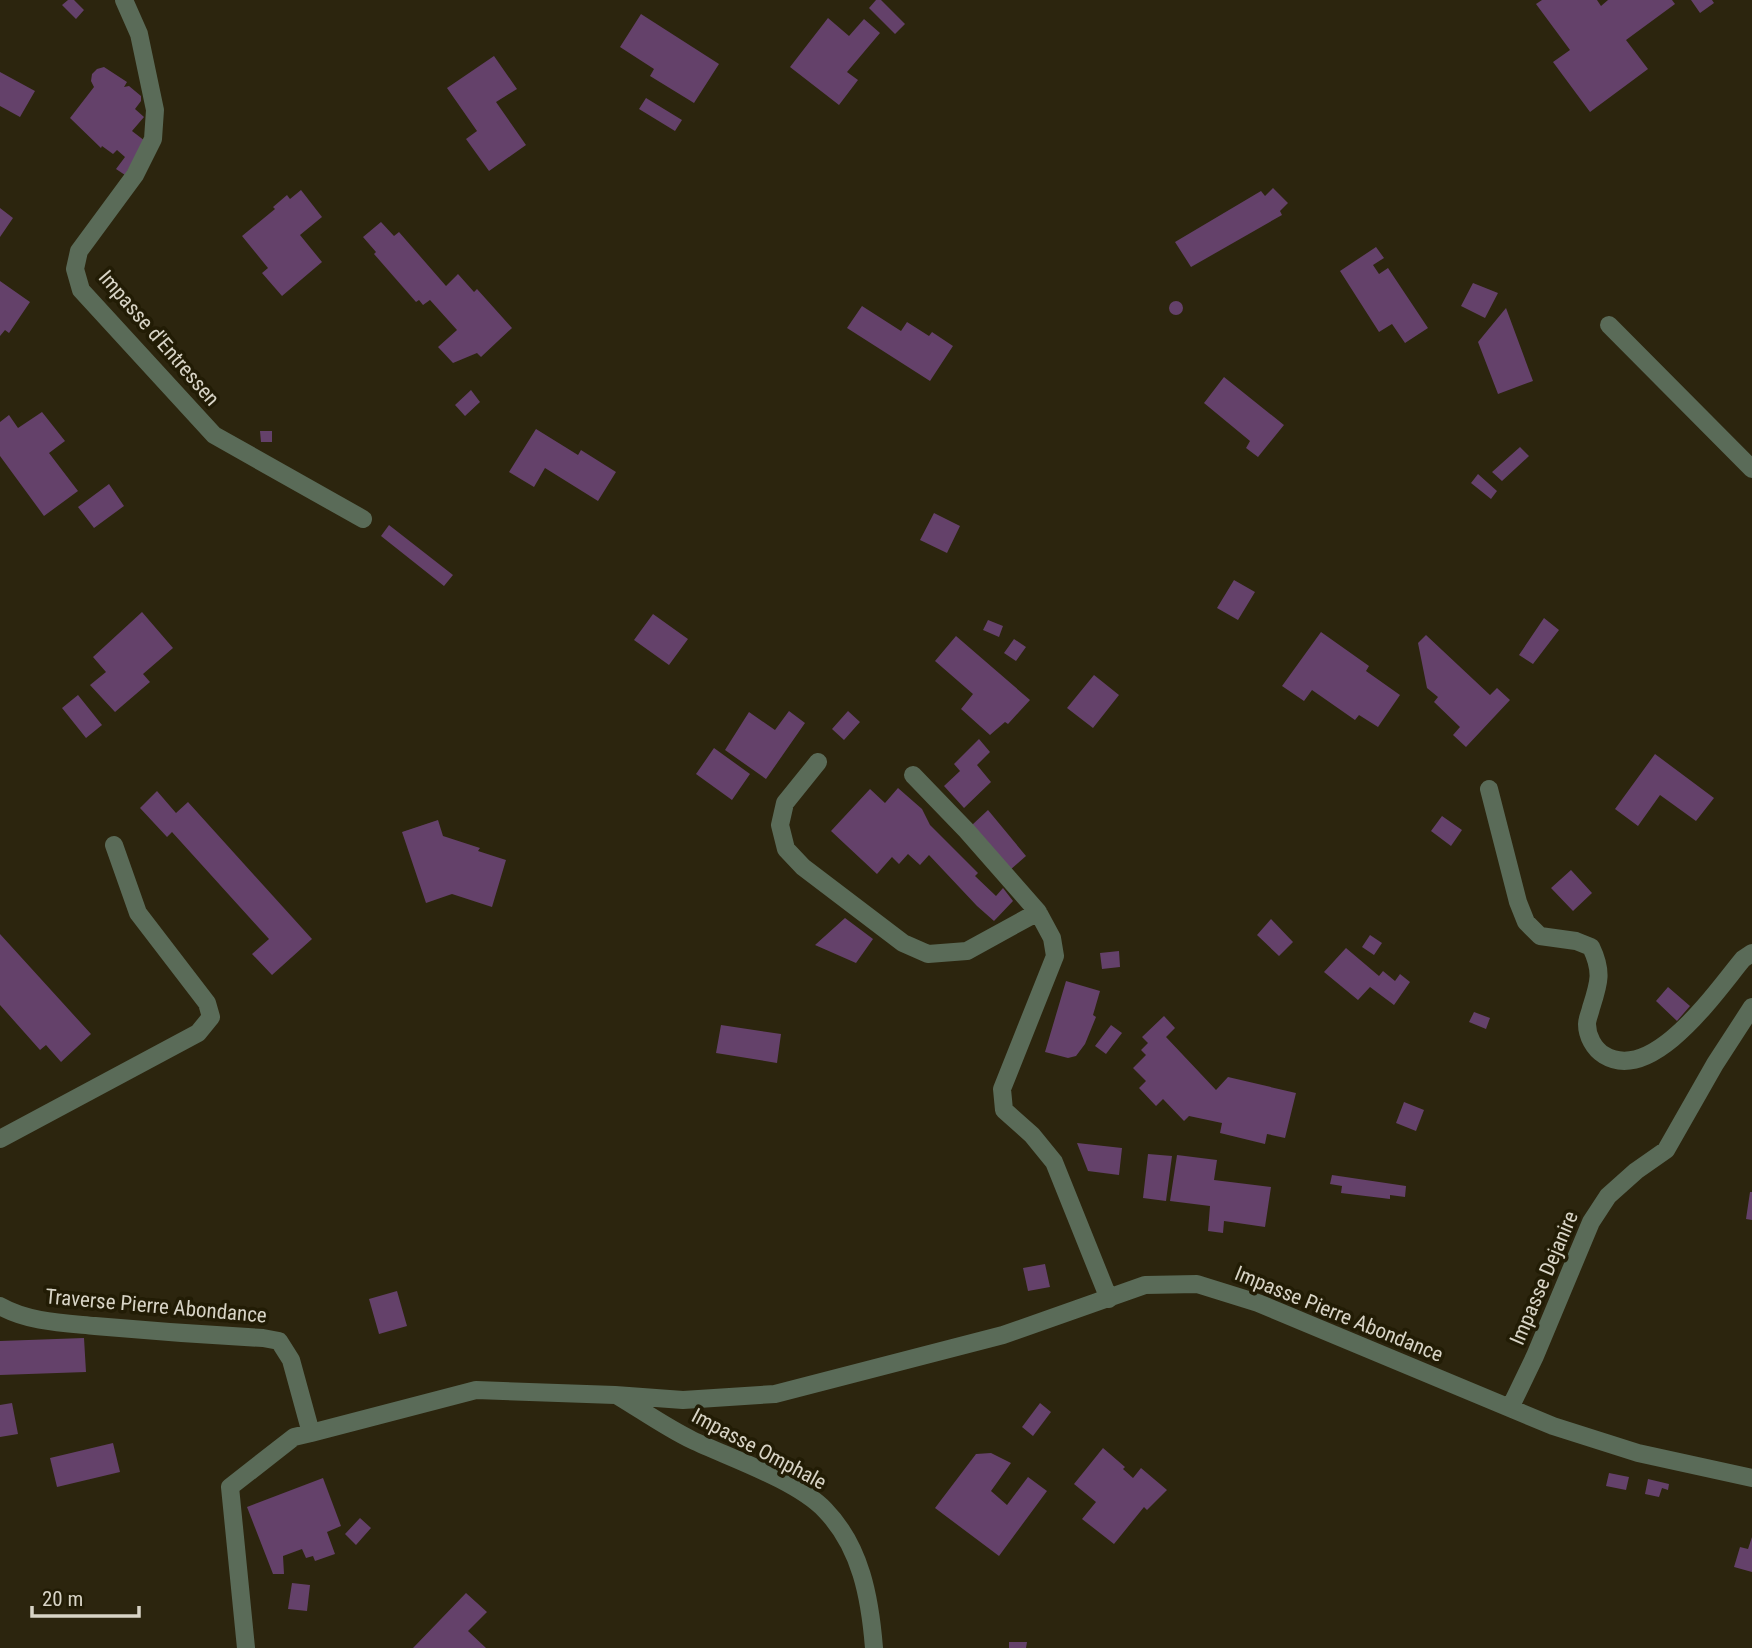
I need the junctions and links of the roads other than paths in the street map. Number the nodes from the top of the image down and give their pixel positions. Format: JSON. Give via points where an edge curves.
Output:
{"nodes":[{"id":1,"x":124,"y":0,"type":"edge"},
{"id":2,"x":1609,"y":326,"type":"dead end"},
{"id":3,"x":1752,"y":468,"type":"edge"},
{"id":4,"x":363,"y":519,"type":"dead end"},
{"id":5,"x":818,"y":762,"type":"dead end"},
{"id":6,"x":914,"y":775,"type":"dead end"},
{"id":7,"x":1489,"y":789,"type":"dead end"},
{"id":8,"x":114,"y":845,"type":"dead end"},
{"id":9,"x":1038,"y":912,"type":"junction"},
{"id":10,"x":1752,"y":953,"type":"edge"},
{"id":11,"x":1752,"y":1007,"type":"edge"},
{"id":12,"x":0,"y":1139,"type":"edge"},
{"id":13,"x":1109,"y":1299,"type":"junction"},
{"id":14,"x":0,"y":1306,"type":"edge"},
{"id":15,"x":615,"y":1395,"type":"junction"},
{"id":16,"x":1510,"y":1408,"type":"junction"},
{"id":17,"x":312,"y":1433,"type":"junction"},
{"id":18,"x":1752,"y":1478,"type":"edge"},
{"id":19,"x":246,"y":1648,"type":"edge"},
{"id":20,"x":874,"y":1648,"type":"edge"}],
"edges":[{"from":1,"to":4,"type":"street","name":"Impasse d'Entressen","via":[[139,34],[155,110],[153,139],[135,176],[79,251],[75,269],[81,290],[214,435]]},
{"from":2,"to":3,"type":"street"},
{"from":5,"to":9,"type":"street","via":[[785,803],[780,825],[786,849],[903,943],[928,954],[967,951]]},
{"from":6,"to":9,"type":"street"},
{"from":7,"to":10,"type":"street","via":[[1526,922],[1540,936],[1591,947],[1599,964],[1587,1024],[1600,1053],[1612,1060],[1631,1060],[1658,1050],[1681,1032]]},
{"from":8,"to":12,"type":"street","via":[[138,913],[207,1003],[211,1017],[198,1033]]},
{"from":9,"to":13,"type":"street","via":[[1055,956],[1002,1089],[1004,1110],[1054,1162]]},
{"from":11,"to":16,"type":"street","name":"Impasse Dejanire","via":[[1666,1150],[1608,1196],[1591,1222]]},
{"from":13,"to":15,"type":"street","name":"Impasse Pierre Abondance","via":[[1003,1335],[775,1394],[682,1400]]},
{"from":13,"to":16,"type":"street","name":"Impasse Pierre Abondance","via":[[1145,1285],[1197,1284],[1258,1303]]},
{"from":14,"to":17,"type":"street","name":"Traverse Pierre Abondance","via":[[50,1321],[279,1341],[291,1360]]},
{"from":15,"to":17,"type":"street","via":[[476,1390]]},
{"from":15,"to":20,"type":"street","name":"Impasse Omphale","via":[[688,1438],[798,1490],[825,1509],[861,1569],[871,1606]]},
{"from":16,"to":18,"type":"street","name":"Impasse Pierre Abondance","via":[[1638,1453]]},
{"from":17,"to":19,"type":"street","via":[[294,1437],[230,1488]]}]}
